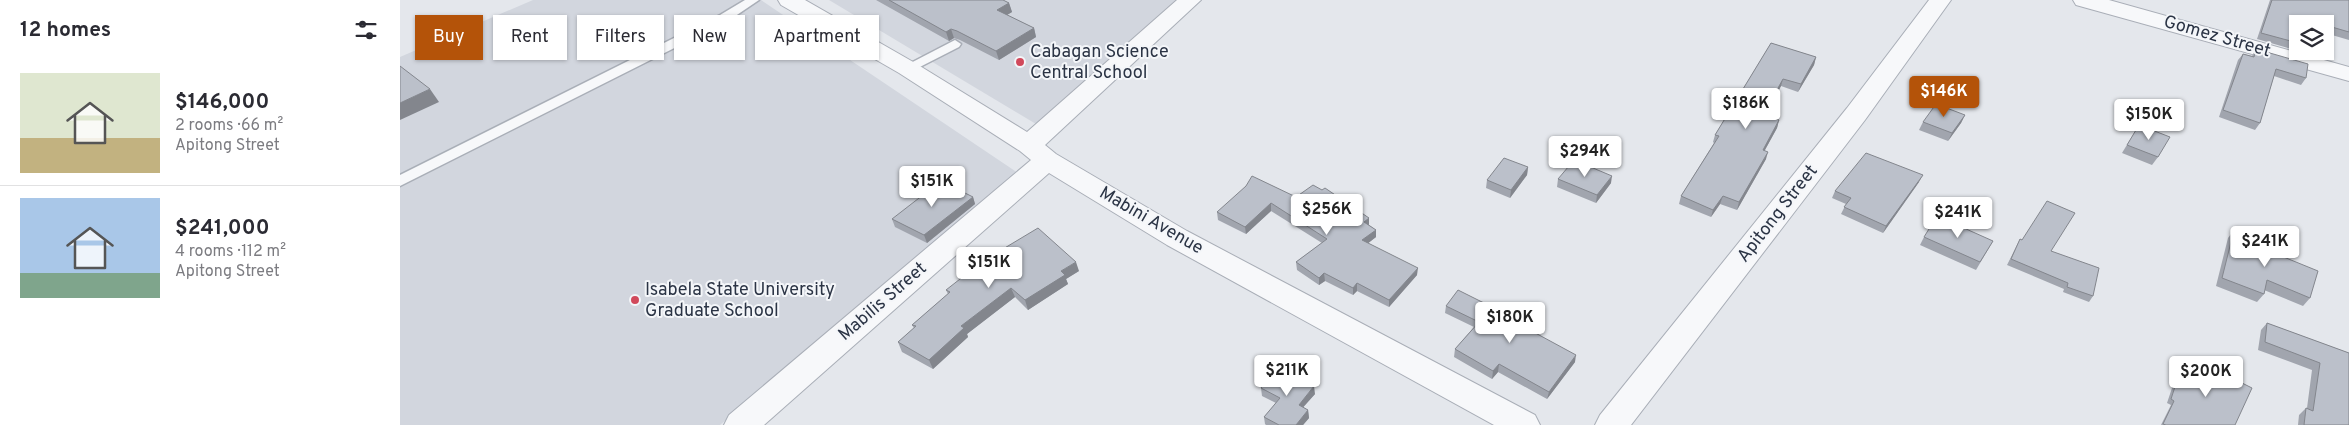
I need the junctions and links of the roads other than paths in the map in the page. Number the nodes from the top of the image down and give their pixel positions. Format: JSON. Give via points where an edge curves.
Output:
{"nodes":[{"id":1,"x":753,"y":0,"type":"edge"},
{"id":2,"x":789,"y":0,"type":"edge"},
{"id":3,"x":1190,"y":0,"type":"edge"},
{"id":4,"x":1940,"y":0,"type":"edge"},
{"id":5,"x":2084,"y":0,"type":"edge"},
{"id":6,"x":955,"y":44,"type":"edge"},
{"id":7,"x":908,"y":68,"type":"junction"},
{"id":8,"x":2349,"y":74,"type":"edge"},
{"id":9,"x":1038,"y":152,"type":"junction"},
{"id":10,"x":400,"y":181,"type":"edge"},
{"id":11,"x":741,"y":425,"type":"edge"},
{"id":12,"x":1524,"y":425,"type":"edge"},
{"id":13,"x":1612,"y":425,"type":"edge"}],
"edges":[{"from":1,"to":10,"type":"lane","via":[[724,18]]},
{"from":2,"to":7,"type":"street","name":"Mabini Avenue"},
{"from":3,"to":9,"type":"street","name":"Mabilis Street"},
{"from":4,"to":13,"type":"street","name":"Apitong Street","via":[[1856,114]]},
{"from":5,"to":8,"type":"street","name":"Gomez Street"},
{"from":6,"to":7,"type":"lane"},
{"from":7,"to":9,"type":"street","name":"Mabini Avenue"},
{"from":9,"to":11,"type":"street","name":"Mabilis Street"},
{"from":9,"to":12,"type":"street","name":"Mabini Avenue","via":[[1177,238]]}]}
